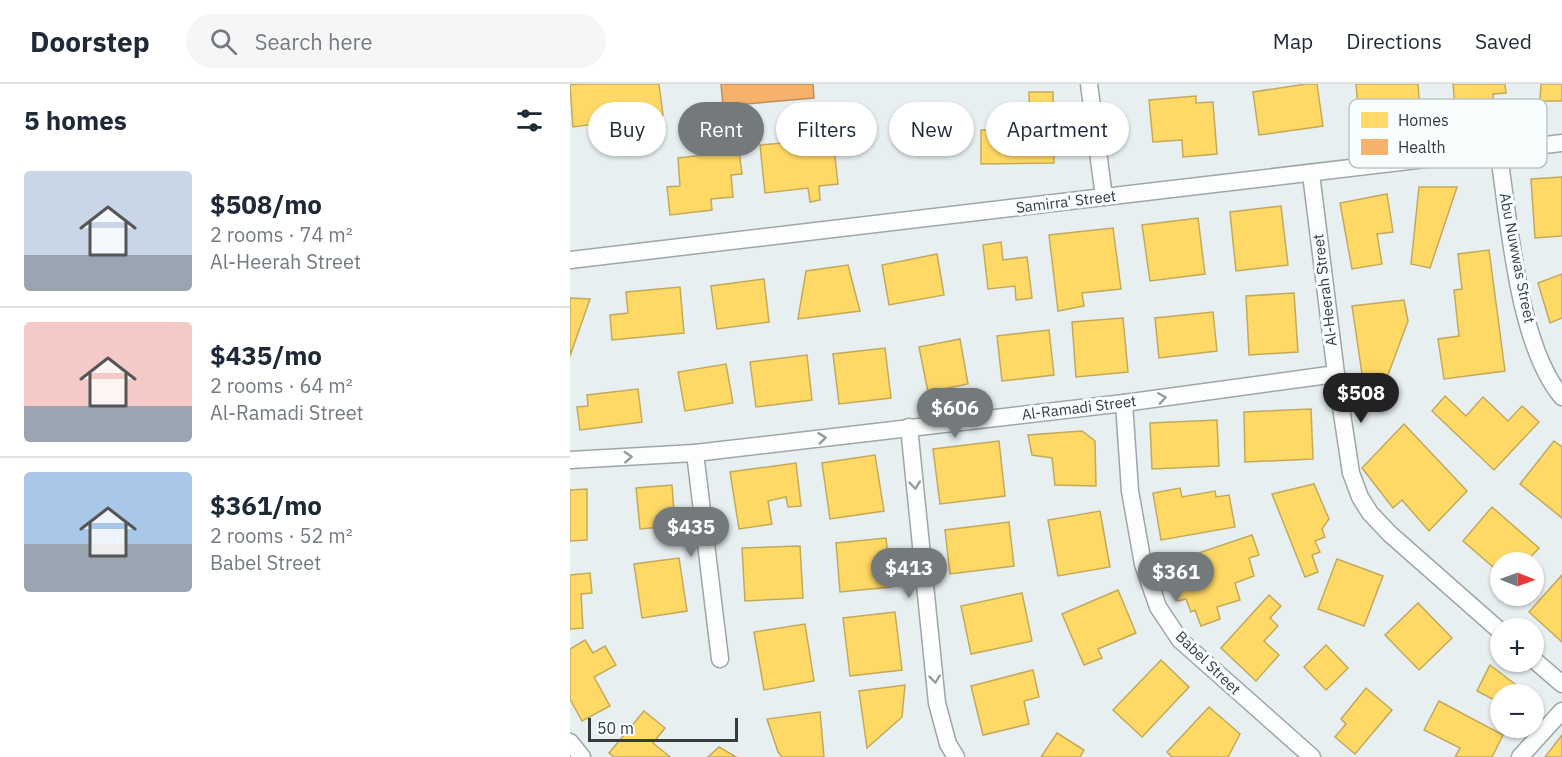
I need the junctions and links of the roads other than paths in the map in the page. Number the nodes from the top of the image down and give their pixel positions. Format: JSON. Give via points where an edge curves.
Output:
{"nodes":[{"id":1,"x":1089,"y":84,"type":"edge"},
{"id":2,"x":1562,"y":143,"type":"edge"},
{"id":3,"x":1547,"y":144,"type":"edge"},
{"id":4,"x":1356,"y":168,"type":"edge"},
{"id":5,"x":1501,"y":168,"type":"edge"},
{"id":6,"x":1311,"y":174,"type":"junction"},
{"id":7,"x":1104,"y":197,"type":"junction"},
{"id":8,"x":570,"y":260,"type":"edge"},
{"id":9,"x":1336,"y":374,"type":"junction"},
{"id":10,"x":1562,"y":397,"type":"edge"},
{"id":11,"x":1124,"y":403,"type":"junction"},
{"id":12,"x":909,"y":427,"type":"junction"},
{"id":13,"x":695,"y":453,"type":"junction"},
{"id":14,"x":570,"y":460,"type":"edge"},
{"id":15,"x":1490,"y":622,"type":"edge"},
{"id":16,"x":720,"y":659,"type":"dead end"},
{"id":17,"x":1544,"y":668,"type":"edge"},
{"id":18,"x":1562,"y":684,"type":"edge"},
{"id":19,"x":1562,"y":711,"type":"edge"},
{"id":20,"x":570,"y":742,"type":"edge"},
{"id":21,"x":582,"y":757,"type":"edge"},
{"id":22,"x":956,"y":757,"type":"edge"},
{"id":23,"x":1312,"y":757,"type":"edge"},
{"id":24,"x":1520,"y":757,"type":"edge"}],
"edges":[{"from":1,"to":7,"type":"street"},
{"from":2,"to":3,"type":"street","name":"Samirra' Street"},
{"from":4,"to":6,"type":"street","name":"Samirra' Street"},
{"from":5,"to":10,"type":"street","name":"Abu Nuwwas Street","via":[[1528,323],[1547,372]]},
{"from":6,"to":7,"type":"street","name":"Samirra' Street"},
{"from":6,"to":9,"type":"street","name":"Al-Heerah Street"},
{"from":7,"to":8,"type":"street","name":"Samirra' Street"},
{"from":11,"to":9,"type":"street","name":"Al-Ramadi Street","one_way":true},
{"from":9,"to":15,"type":"street","name":"Al-Heerah Street","via":[[1351,473],[1360,497],[1370,513]]},
{"from":11,"to":12,"type":"street","name":"Al-Ramadi Street"},
{"from":11,"to":23,"type":"street","name":"Babel Street","via":[[1130,491],[1143,564],[1158,607],[1180,640]]},
{"from":13,"to":12,"type":"street","name":"Al-Ramadi Street","one_way":true},
{"from":12,"to":22,"type":"street","one_way":true,"via":[[937,703],[948,744]]},
{"from":14,"to":13,"type":"street","name":"Al-Ramadi Street","one_way":true},
{"from":13,"to":16,"type":"street"},
{"from":17,"to":18,"type":"street"},
{"from":19,"to":24,"type":"street"},
{"from":20,"to":21,"type":"street"}]}
